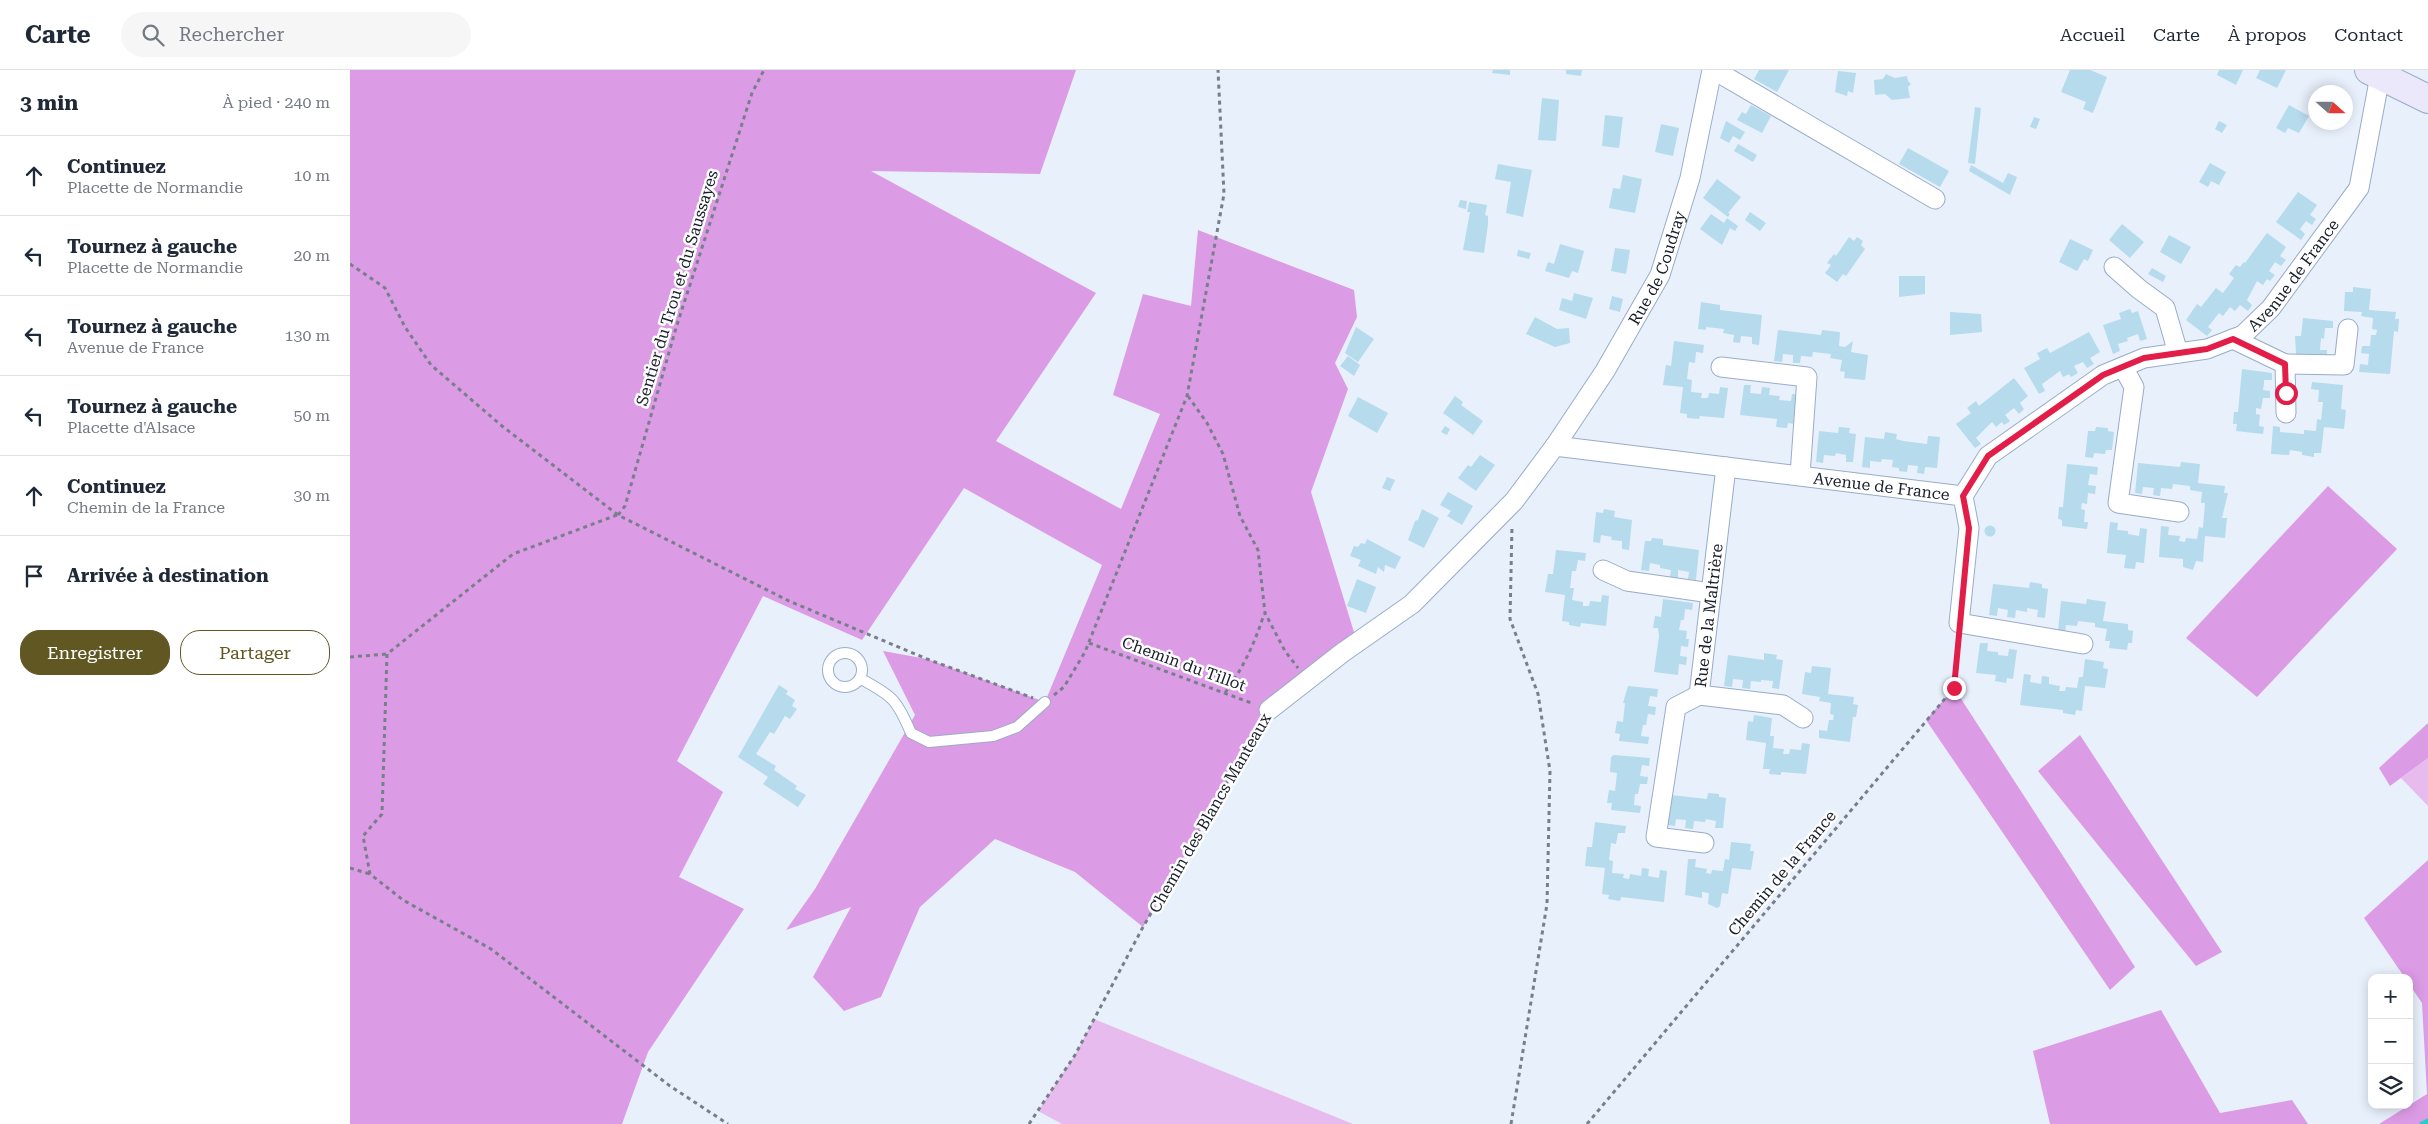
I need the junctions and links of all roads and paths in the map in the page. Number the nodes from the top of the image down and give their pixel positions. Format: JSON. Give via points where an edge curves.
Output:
{"nodes":[{"id":1,"x":764,"y":70,"type":"edge"},
{"id":2,"x":1218,"y":70,"type":"edge"},
{"id":3,"x":1713,"y":70,"type":"edge"},
{"id":4,"x":2375,"y":73,"type":"edge"},
{"id":5,"x":2428,"y":99,"type":"edge"},
{"id":6,"x":1935,"y":199,"type":"dead end"},
{"id":7,"x":350,"y":264,"type":"edge"},
{"id":8,"x":2114,"y":266,"type":"dead end"},
{"id":9,"x":2348,"y":329,"type":"dead end"},
{"id":10,"x":2233,"y":339,"type":"junction"},
{"id":11,"x":2178,"y":353,"type":"junction"},
{"id":12,"x":2285,"y":364,"type":"junction"},
{"id":13,"x":1721,"y":367,"type":"dead end"},
{"id":14,"x":2123,"y":367,"type":"junction"},
{"id":15,"x":1187,"y":396,"type":"junction"},
{"id":16,"x":2286,"y":413,"type":"dead end"},
{"id":17,"x":1555,"y":446,"type":"junction"},
{"id":18,"x":1726,"y":467,"type":"junction"},
{"id":19,"x":1800,"y":475,"type":"junction"},
{"id":20,"x":1963,"y":496,"type":"junction"},
{"id":21,"x":1514,"y":501,"type":"junction"},
{"id":22,"x":2179,"y":512,"type":"dead end"},
{"id":23,"x":618,"y":514,"type":"junction"},
{"id":24,"x":1603,"y":570,"type":"dead end"},
{"id":25,"x":1711,"y":593,"type":"junction"},
{"id":26,"x":1265,"y":613,"type":"junction"},
{"id":27,"x":1959,"y":623,"type":"junction"},
{"id":28,"x":1090,"y":642,"type":"junction"},
{"id":29,"x":2083,"y":644,"type":"dead end"},
{"id":30,"x":387,"y":654,"type":"junction"},
{"id":31,"x":350,"y":657,"type":"edge"},
{"id":32,"x":861,"y":679,"type":"dead end"},
{"id":33,"x":1306,"y":681,"type":"junction"},
{"id":34,"x":1225,"y":693,"type":"junction"},
{"id":35,"x":1699,"y":696,"type":"junction"},
{"id":36,"x":1045,"y":702,"type":"junction"},
{"id":37,"x":1269,"y":710,"type":"junction"},
{"id":38,"x":1803,"y":718,"type":"dead end"},
{"id":39,"x":1704,"y":844,"type":"dead end"},
{"id":40,"x":350,"y":868,"type":"edge"},
{"id":41,"x":370,"y":874,"type":"junction"},
{"id":42,"x":728,"y":1124,"type":"edge"},
{"id":43,"x":1029,"y":1124,"type":"edge"},
{"id":44,"x":1511,"y":1124,"type":"edge"},
{"id":45,"x":1587,"y":1124,"type":"edge"}],
"edges":[{"from":1,"to":23,"type":"path","name":"Sentier du Trou et du Saussayes","via":[[752,93],[676,328],[625,506]]},
{"from":2,"to":15,"type":"path","via":[[1224,194]]},
{"from":3,"to":6,"type":"street"},
{"from":3,"to":17,"type":"street","name":"Rue de Coudray","via":[[1690,178],[1660,275],[1605,371]]},
{"from":4,"to":5,"type":"street"},
{"from":4,"to":10,"type":"street","name":"Avenue de France","via":[[2359,188],[2271,308],[2242,335]]},
{"from":7,"to":23,"type":"path","via":[[385,288],[405,327],[431,366],[502,426]]},
{"from":8,"to":11,"type":"street","via":[[2139,290],[2165,308]]},
{"from":9,"to":12,"type":"street","via":[[2344,365]]},
{"from":10,"to":11,"type":"street","name":"Avenue de France","via":[[2207,349]]},
{"from":10,"to":12,"type":"street"},
{"from":11,"to":14,"type":"street","name":"Avenue de France","via":[[2144,358]]},
{"from":12,"to":16,"type":"street"},
{"from":13,"to":19,"type":"street","via":[[1807,377]]},
{"from":14,"to":20,"type":"street","name":"Avenue de France","via":[[2103,375],[1988,456]]},
{"from":14,"to":22,"type":"street","via":[[2134,387],[2118,504]]},
{"from":15,"to":26,"type":"path","via":[[1223,454],[1240,516],[1258,550]]},
{"from":15,"to":28,"type":"path"},
{"from":17,"to":18,"type":"street","name":"Avenue de France"},
{"from":17,"to":21,"type":"street","name":"Chemin des Blancs Manteaux"},
{"from":18,"to":19,"type":"street","name":"Avenue de France"},
{"from":18,"to":25,"type":"street","name":"Rue de la Maltrière"},
{"from":19,"to":20,"type":"street","name":"Avenue de France"},
{"from":20,"to":27,"type":"street","via":[[1969,528]]},
{"from":21,"to":33,"type":"street","name":"Chemin des Blancs Manteaux","via":[[1412,604]]},
{"from":21,"to":44,"type":"path","via":[[1510,619],[1538,694],[1550,771],[1547,904]]},
{"from":23,"to":30,"type":"path","via":[[513,554]]},
{"from":23,"to":36,"type":"path","via":[[789,601]]},
{"from":24,"to":25,"type":"street","via":[[1626,581]]},
{"from":25,"to":35,"type":"street","name":"Rue de la Maltrière"},
{"from":26,"to":33,"type":"path"},
{"from":26,"to":34,"type":"path","via":[[1241,672]]},
{"from":27,"to":29,"type":"street"},
{"from":27,"to":45,"type":"path","name":"Chemin de la France","via":[[1954,688]]},
{"from":28,"to":34,"type":"path","name":"Chemin du Tillot"},
{"from":28,"to":36,"type":"path","via":[[1064,687]]},
{"from":30,"to":31,"type":"path"},
{"from":30,"to":41,"type":"path","via":[[382,814],[363,836]]},
{"from":32,"to":36,"type":"lane","via":[[884,691],[901,707],[911,733],[929,742],[993,736],[1017,727]]},
{"from":33,"to":37,"type":"street","name":"Chemin des Blancs Manteaux"},
{"from":34,"to":37,"type":"path","name":"Chemin du Tillot"},
{"from":35,"to":38,"type":"street","via":[[1783,706]]},
{"from":35,"to":39,"type":"street","name":"Rue de la Maltrière","via":[[1676,707],[1656,837]]},
{"from":37,"to":43,"type":"path","name":"Chemin des Blancs Manteaux","via":[[1143,927],[1075,1055]]},
{"from":40,"to":41,"type":"path"},
{"from":41,"to":42,"type":"path","via":[[403,900],[491,949],[670,1086]]}]}
